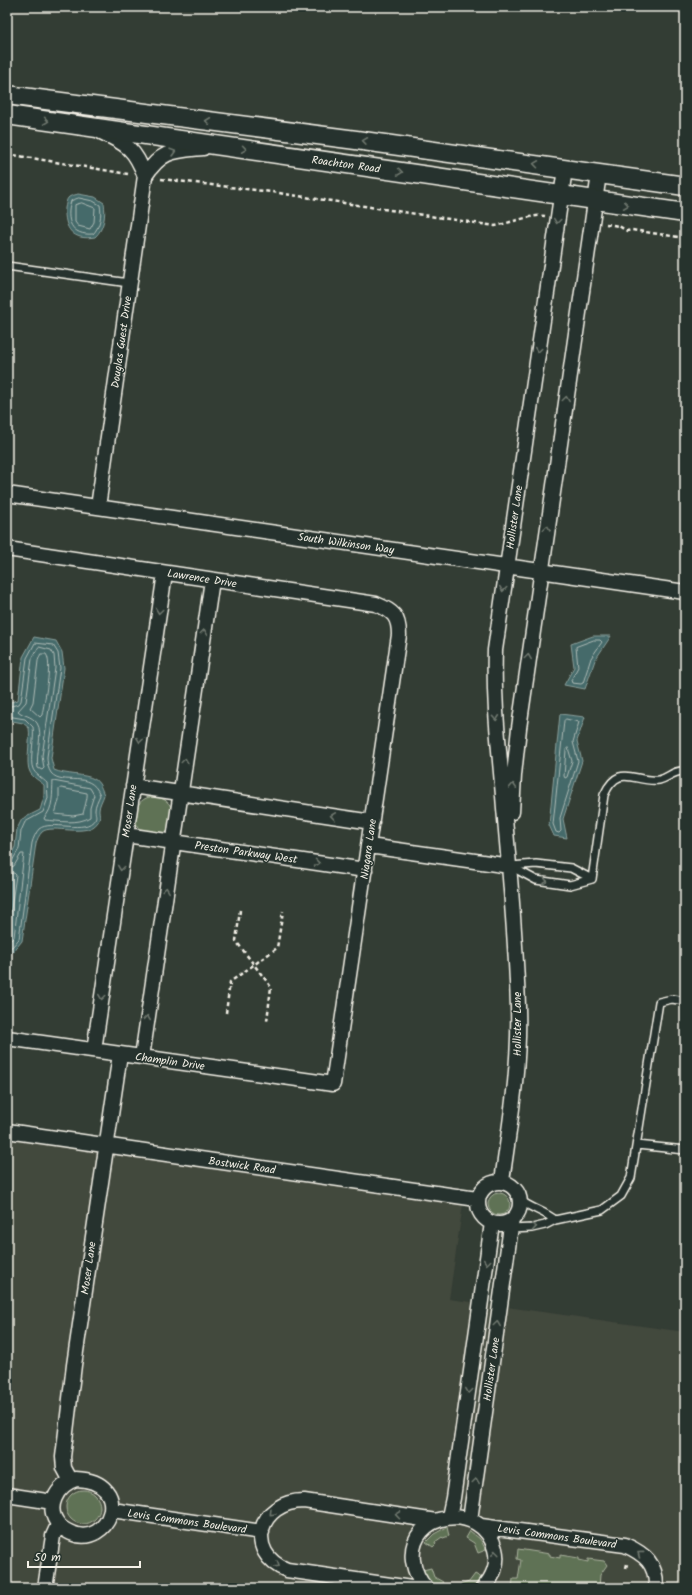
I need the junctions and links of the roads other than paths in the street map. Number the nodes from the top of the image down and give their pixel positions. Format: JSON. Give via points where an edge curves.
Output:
{"nodes":[{"id":1,"x":7,"y":95,"type":"edge"},
{"id":2,"x":7,"y":115,"type":"edge"},
{"id":3,"x":89,"y":127,"type":"junction"},
{"id":4,"x":221,"y":146,"type":"junction"},
{"id":5,"x":565,"y":169,"type":"junction"},
{"id":6,"x":599,"y":174,"type":"junction"},
{"id":7,"x":151,"y":177,"type":"junction"},
{"id":8,"x":685,"y":186,"type":"edge"},
{"id":9,"x":561,"y":195,"type":"junction"},
{"id":10,"x":595,"y":200,"type":"junction"},
{"id":11,"x":685,"y":213,"type":"edge"},
{"id":12,"x":7,"y":266,"type":"edge"},
{"id":13,"x":129,"y":283,"type":"junction"},
{"id":14,"x":7,"y":494,"type":"edge"},
{"id":15,"x":98,"y":507,"type":"junction"},
{"id":16,"x":7,"y":549,"type":"edge"},
{"id":17,"x":507,"y":566,"type":"junction"},
{"id":18,"x":540,"y":571,"type":"junction"},
{"id":19,"x":165,"y":573,"type":"junction"},
{"id":20,"x":212,"y":580,"type":"junction"},
{"id":21,"x":685,"y":592,"type":"edge"},
{"id":22,"x":394,"y":615,"type":"joint"},
{"id":23,"x":685,"y":772,"type":"edge"},
{"id":24,"x":133,"y":786,"type":"junction"},
{"id":25,"x":180,"y":794,"type":"junction"},
{"id":26,"x":372,"y":822,"type":"junction"},
{"id":27,"x":126,"y":835,"type":"junction"},
{"id":28,"x":174,"y":842,"type":"junction"},
{"id":29,"x":369,"y":846,"type":"junction"},
{"id":30,"x":510,"y":866,"type":"junction"},
{"id":31,"x":365,"y":870,"type":"junction"},
{"id":32,"x":592,"y":879,"type":"junction"},
{"id":33,"x":685,"y":1001,"type":"edge"},
{"id":34,"x":7,"y":1038,"type":"edge"},
{"id":35,"x":94,"y":1050,"type":"junction"},
{"id":36,"x":120,"y":1054,"type":"junction"},
{"id":37,"x":142,"y":1057,"type":"junction"},
{"id":38,"x":333,"y":1084,"type":"joint"},
{"id":39,"x":7,"y":1131,"type":"edge"},
{"id":40,"x":637,"y":1144,"type":"junction"},
{"id":41,"x":106,"y":1146,"type":"junction"},
{"id":42,"x":685,"y":1150,"type":"edge"},
{"id":43,"x":502,"y":1181,"type":"junction"},
{"id":44,"x":477,"y":1199,"type":"junction"},
{"id":45,"x":520,"y":1200,"type":"junction"},
{"id":46,"x":555,"y":1220,"type":"junction"},
{"id":47,"x":492,"y":1223,"type":"junction"},
{"id":48,"x":512,"y":1224,"type":"junction"},
{"id":49,"x":71,"y":1481,"type":"junction"},
{"id":50,"x":7,"y":1495,"type":"edge"},
{"id":51,"x":53,"y":1502,"type":"junction"},
{"id":52,"x":112,"y":1510,"type":"junction"},
{"id":53,"x":443,"y":1519,"type":"junction"},
{"id":54,"x":475,"y":1523,"type":"junction"},
{"id":55,"x":58,"y":1525,"type":"junction"},
{"id":56,"x":262,"y":1532,"type":"junction"},
{"id":57,"x":45,"y":1588,"type":"edge"},
{"id":58,"x":410,"y":1588,"type":"edge"},
{"id":59,"x":426,"y":1588,"type":"edge"},
{"id":60,"x":483,"y":1588,"type":"edge"},
{"id":61,"x":659,"y":1588,"type":"edge"}],
"edges":[{"from":5,"to":1,"type":"street","one_way":true},
{"from":2,"to":3,"type":"street","name":"Roachton Road","one_way":true},
{"from":3,"to":4,"type":"street","name":"Roachton Road"},
{"from":3,"to":7,"type":"street","via":[[128,146]]},
{"from":7,"to":4,"type":"street","name":"Douglas Guest Drive","one_way":true,"via":[[152,165],[174,151]]},
{"from":4,"to":9,"type":"street","name":"Roachton Road","one_way":true},
{"from":5,"to":6,"type":"street"},
{"from":5,"to":9,"type":"street","name":"Hollister Lane"},
{"from":6,"to":8,"type":"street"},
{"from":6,"to":10,"type":"street","name":"Hollister Lane"},
{"from":7,"to":13,"type":"street","name":"Douglas Guest Drive"},
{"from":9,"to":10,"type":"street","name":"Roachton Road"},
{"from":9,"to":17,"type":"street","name":"Hollister Lane","one_way":true},
{"from":10,"to":11,"type":"street","name":"Roachton Road","one_way":true},
{"from":18,"to":10,"type":"street","name":"Hollister Lane","one_way":true},
{"from":12,"to":13,"type":"lane"},
{"from":13,"to":15,"type":"street","name":"Douglas Guest Drive"},
{"from":14,"to":15,"type":"street","name":"South Wilkinson Way"},
{"from":15,"to":17,"type":"street","name":"South Wilkinson Way"},
{"from":16,"to":19,"type":"street","name":"Lawrence Drive"},
{"from":17,"to":18,"type":"street","name":"South Wilkinson Way"},
{"from":17,"to":30,"type":"street","name":"Hollister Lane","one_way":true,"via":[[494,673]]},
{"from":18,"to":21,"type":"street","name":"South Wilkinson Way"},
{"from":30,"to":18,"type":"street","name":"Hollister Lane","one_way":true,"via":[[514,775]]},
{"from":19,"to":20,"type":"street","name":"Lawrence Drive"},
{"from":19,"to":24,"type":"street","name":"Moser Lane","one_way":true},
{"from":20,"to":22,"type":"street","name":"Lawrence Drive","via":[[376,604]]},
{"from":25,"to":20,"type":"street","one_way":true},
{"from":22,"to":26,"type":"street","name":"Niagara Lane","via":[[399,623],[399,635]]},
{"from":23,"to":32,"type":"lane","via":[[678,770],[660,780],[621,776],[609,784],[604,795]]},
{"from":24,"to":25,"type":"street"},
{"from":24,"to":27,"type":"street","name":"Moser Lane"},
{"from":26,"to":25,"type":"street","one_way":true},
{"from":25,"to":28,"type":"street"},
{"from":26,"to":29,"type":"street","name":"Niagara Lane"},
{"from":27,"to":28,"type":"street","name":"Preston Parkway West"},
{"from":27,"to":35,"type":"street","name":"Moser Lane","one_way":true},
{"from":28,"to":31,"type":"street","name":"Preston Parkway West","one_way":true},
{"from":37,"to":28,"type":"street","one_way":true},
{"from":29,"to":30,"type":"street"},
{"from":29,"to":31,"type":"street","name":"Niagara Lane"},
{"from":30,"to":32,"type":"lane","via":[[536,864],[571,868]]},
{"from":30,"to":32,"type":"lane","one_way":true,"via":[[536,880],[570,885]]},
{"from":30,"to":43,"type":"street","name":"Hollister Lane","via":[[518,1035],[515,1094]]},
{"from":31,"to":38,"type":"street","name":"Niagara Lane"},
{"from":33,"to":40,"type":"lane","via":[[659,1002]]},
{"from":34,"to":35,"type":"street","name":"Champlin Drive"},
{"from":35,"to":36,"type":"street","name":"Champlin Drive"},
{"from":36,"to":37,"type":"street","name":"Champlin Drive"},
{"from":36,"to":41,"type":"street","name":"Moser Lane"},
{"from":37,"to":38,"type":"street","name":"Champlin Drive"},
{"from":39,"to":41,"type":"street","name":"Bostwick Road"},
{"from":40,"to":42,"type":"lane"},
{"from":40,"to":46,"type":"lane","via":[[631,1178],[621,1196],[602,1210]]},
{"from":41,"to":44,"type":"street","name":"Bostwick Road"},
{"from":41,"to":49,"type":"street","name":"Moser Lane","via":[[63,1457],[64,1468]]},
{"from":43,"to":44,"type":"street","via":[[489,1183]]},
{"from":43,"to":45,"type":"street","via":[[514,1188]]},
{"from":44,"to":47,"type":"street","via":[[482,1216]]},
{"from":45,"to":46,"type":"lane"},
{"from":45,"to":48,"type":"street","name":"Hollister Lane","via":[[520,1207]]},
{"from":48,"to":46,"type":"lane","one_way":true,"via":[[532,1228]]},
{"from":47,"to":48,"type":"street"},
{"from":47,"to":53,"type":"street","name":"Hollister Lane","one_way":true,"via":[[453,1498]]},
{"from":54,"to":48,"type":"street","name":"Hollister Lane","one_way":true},
{"from":49,"to":51,"type":"street","via":[[58,1491]]},
{"from":49,"to":52,"type":"street","name":"Levis Commons Boulevard","via":[[91,1480],[102,1487],[111,1501]]},
{"from":50,"to":51,"type":"street"},
{"from":51,"to":55,"type":"street","via":[[54,1517]]},
{"from":52,"to":55,"type":"street","name":"Levis Commons Boulevard","via":[[102,1527],[87,1536],[74,1534]]},
{"from":52,"to":56,"type":"street","name":"Levis Commons Boulevard"},
{"from":53,"to":54,"type":"street","name":"Levis Commons Boulevard","via":[[464,1517]]},
{"from":53,"to":56,"type":"street","name":"Levis Commons Boulevard","one_way":true,"via":[[295,1501],[286,1503],[272,1512]]},
{"from":53,"to":59,"type":"street","via":[[422,1532],[414,1549],[414,1567]]},
{"from":60,"to":54,"type":"street","name":"Levis Commons Boulevard","one_way":true,"via":[[493,1574],[496,1553],[491,1538]]},
{"from":61,"to":54,"type":"street","name":"Levis Commons Boulevard","one_way":true,"via":[[649,1560],[637,1550],[625,1545]]},
{"from":55,"to":57,"type":"street","via":[[53,1536]]},
{"from":56,"to":58,"type":"street","name":"Levis Commons Boulevard","one_way":true,"via":[[262,1544],[267,1556],[276,1565],[287,1570]]}]}
